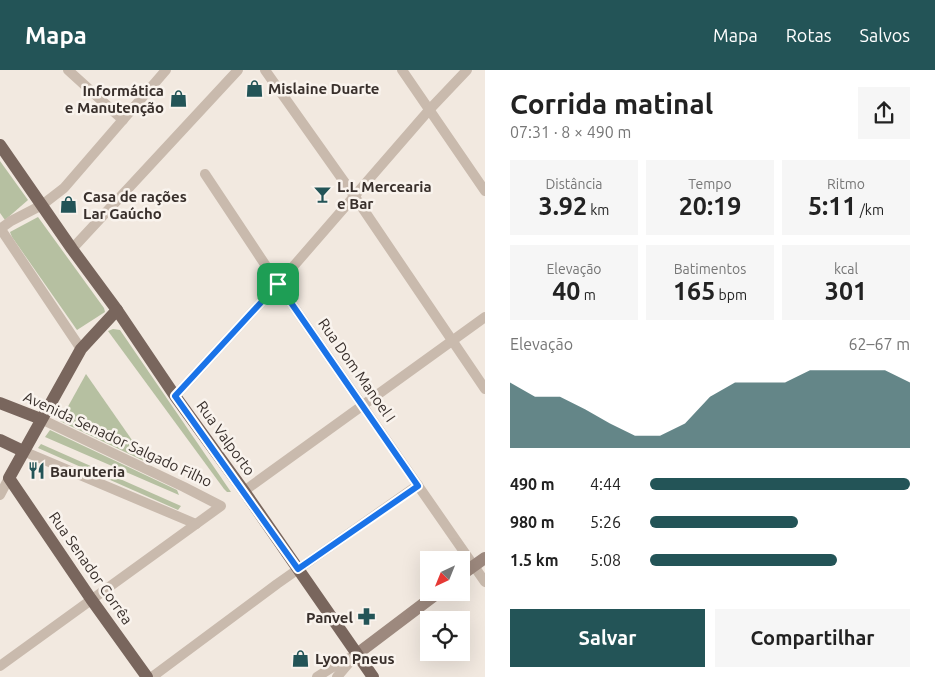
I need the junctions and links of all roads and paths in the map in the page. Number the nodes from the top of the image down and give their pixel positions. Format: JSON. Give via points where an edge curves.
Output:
{"nodes":[{"id":1,"x":68,"y":70,"type":"edge"},
{"id":2,"x":166,"y":70,"type":"edge"},
{"id":3,"x":238,"y":70,"type":"edge"},
{"id":4,"x":265,"y":70,"type":"edge"},
{"id":5,"x":402,"y":70,"type":"edge"},
{"id":6,"x":467,"y":70,"type":"edge"},
{"id":7,"x":430,"y":109,"type":"junction"},
{"id":8,"x":123,"y":120,"type":"junction"},
{"id":9,"x":0,"y":145,"type":"edge"},
{"id":10,"x":206,"y":174,"type":"dead end"},
{"id":11,"x":485,"y":191,"type":"edge"},
{"id":12,"x":355,"y":197,"type":"junction"},
{"id":13,"x":42,"y":206,"type":"junction"},
{"id":14,"x":0,"y":229,"type":"edge"},
{"id":15,"x":72,"y":249,"type":"junction"},
{"id":16,"x":278,"y":284,"type":"junction"},
{"id":17,"x":117,"y":310,"type":"junction"},
{"id":18,"x":485,"y":317,"type":"edge"},
{"id":19,"x":452,"y":341,"type":"junction"},
{"id":20,"x":81,"y":350,"type":"junction"},
{"id":21,"x":485,"y":389,"type":"edge"},
{"id":22,"x":175,"y":396,"type":"junction"},
{"id":23,"x":0,"y":403,"type":"edge"},
{"id":24,"x":363,"y":405,"type":"junction"},
{"id":25,"x":41,"y":419,"type":"junction"},
{"id":26,"x":0,"y":440,"type":"edge"},
{"id":27,"x":23,"y":451,"type":"junction"},
{"id":28,"x":9,"y":478,"type":"junction"},
{"id":29,"x":418,"y":486,"type":"junction"},
{"id":30,"x":244,"y":491,"type":"junction"},
{"id":31,"x":0,"y":495,"type":"edge"},
{"id":32,"x":196,"y":524,"type":"junction"},
{"id":33,"x":485,"y":558,"type":"edge"},
{"id":34,"x":474,"y":566,"type":"junction"},
{"id":35,"x":298,"y":569,"type":"junction"},
{"id":36,"x":470,"y":569,"type":"edge"},
{"id":37,"x":485,"y":582,"type":"edge"},
{"id":38,"x":92,"y":599,"type":"junction"},
{"id":39,"x":427,"y":601,"type":"edge"},
{"id":40,"x":357,"y":654,"type":"junction"},
{"id":41,"x":0,"y":666,"type":"edge"},
{"id":42,"x":147,"y":677,"type":"edge"},
{"id":43,"x":152,"y":677,"type":"edge"},
{"id":44,"x":318,"y":677,"type":"edge"},
{"id":45,"x":336,"y":677,"type":"edge"},
{"id":46,"x":373,"y":677,"type":"edge"}],
"edges":[{"from":1,"to":8,"type":"street"},
{"from":2,"to":8,"type":"street"},
{"from":3,"to":15,"type":"street"},
{"from":4,"to":12,"type":"street"},
{"from":5,"to":7,"type":"street"},
{"from":6,"to":7,"type":"street"},
{"from":7,"to":11,"type":"street"},
{"from":7,"to":12,"type":"street"},
{"from":8,"to":13,"type":"street","via":[[64,188]]},
{"from":9,"to":13,"type":"main road","name":"Rua Valporto"},
{"from":10,"to":16,"type":"street","name":"Rua Dom Manoel I"},
{"from":12,"to":16,"type":"street"},
{"from":12,"to":19,"type":"street"},
{"from":13,"to":14,"type":"street"},
{"from":13,"to":15,"type":"main road","name":"Rua Valporto"},
{"from":14,"to":20,"type":"street"},
{"from":15,"to":17,"type":"main road","name":"Rua Valporto"},
{"from":16,"to":22,"type":"street"},
{"from":16,"to":24,"type":"street","name":"Rua Dom Manoel I"},
{"from":17,"to":20,"type":"main road"},
{"from":17,"to":22,"type":"main road","name":"Rua Valporto"},
{"from":18,"to":19,"type":"street"},
{"from":19,"to":21,"type":"street"},
{"from":19,"to":24,"type":"street"},
{"from":20,"to":25,"type":"main road"},
{"from":22,"to":30,"type":"main road","name":"Rua Valporto"},
{"from":23,"to":25,"type":"main road","name":"Avenida Senador Salgado Filho"},
{"from":24,"to":29,"type":"street","name":"Rua Dom Manoel I"},
{"from":24,"to":30,"type":"street"},
{"from":25,"to":27,"type":"main road"},
{"from":25,"to":32,"type":"street","name":"Avenida Senador Salgado Filho","via":[[221,506]]},
{"from":26,"to":27,"type":"main road"},
{"from":27,"to":28,"type":"main road"},
{"from":27,"to":32,"type":"street"},
{"from":28,"to":31,"type":"street"},
{"from":28,"to":38,"type":"main road","name":"Rua Senador Corrêa"},
{"from":29,"to":34,"type":"street","name":"Rua Dom Manoel I"},
{"from":29,"to":35,"type":"street"},
{"from":30,"to":35,"type":"main road","name":"Rua Valporto"},
{"from":32,"to":38,"type":"street"},
{"from":33,"to":34,"type":"street"},
{"from":34,"to":36,"type":"street"},
{"from":34,"to":37,"type":"street","name":"Rua Dom Manoel I"},
{"from":35,"to":40,"type":"main road","name":"Rua Valporto"},
{"from":35,"to":43,"type":"street"},
{"from":38,"to":41,"type":"street"},
{"from":38,"to":42,"type":"main road","name":"Rua Senador Corrêa"},
{"from":39,"to":40,"type":"street"},
{"from":40,"to":44,"type":"street"},
{"from":40,"to":45,"type":"street"},
{"from":40,"to":46,"type":"main road","name":"Rua Valporto"}]}
